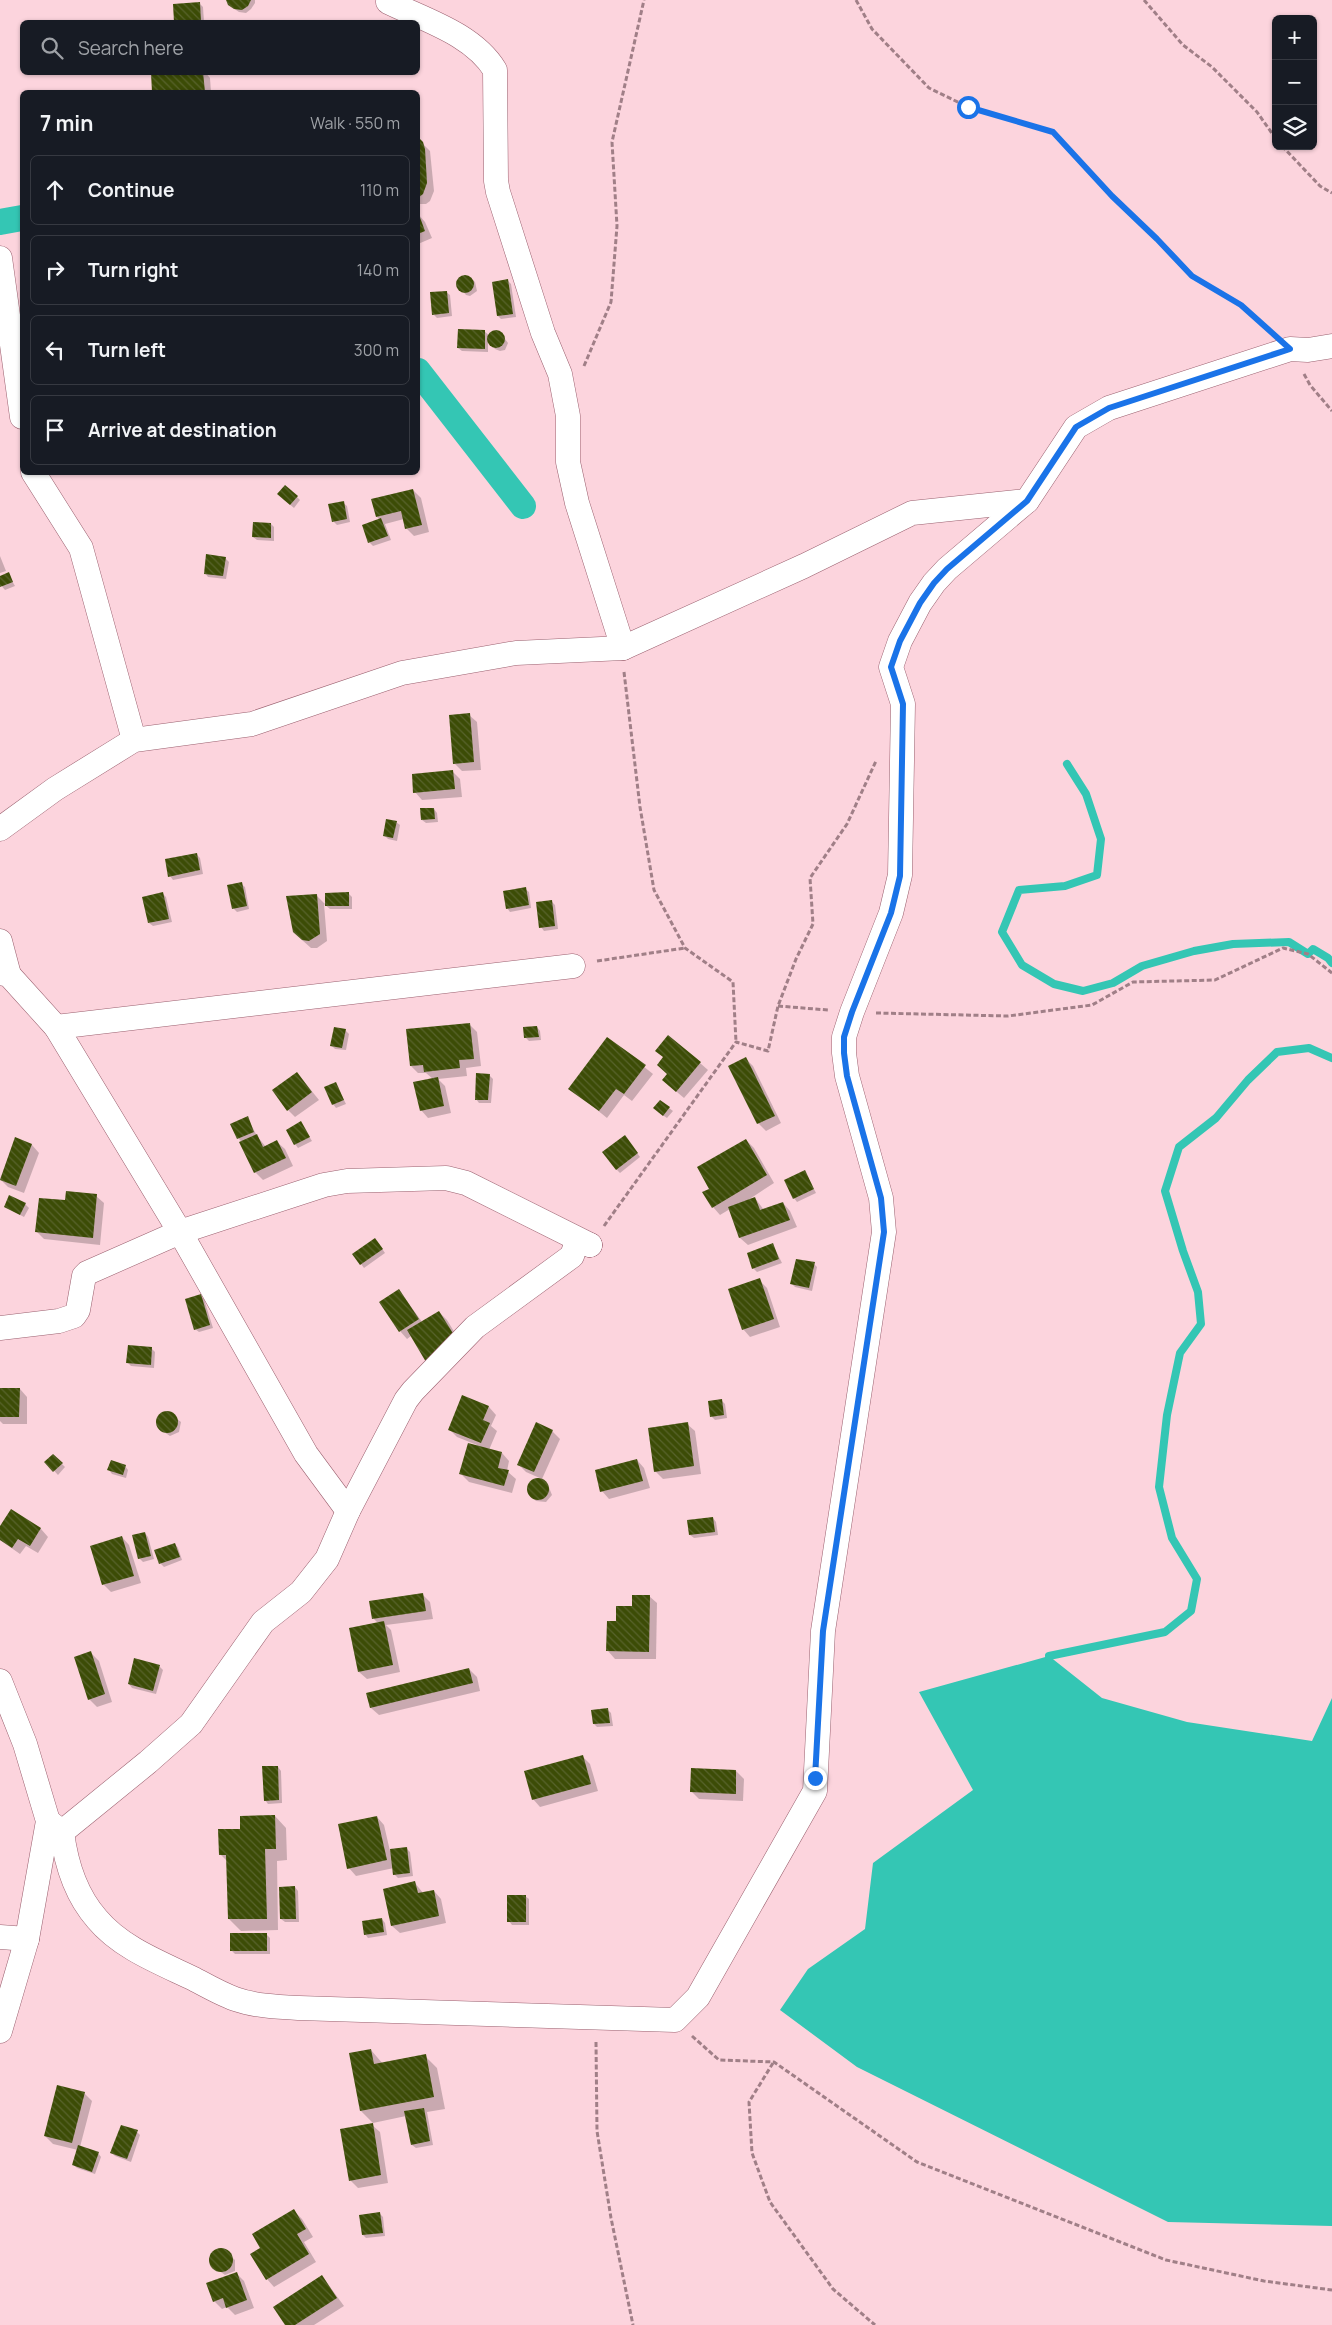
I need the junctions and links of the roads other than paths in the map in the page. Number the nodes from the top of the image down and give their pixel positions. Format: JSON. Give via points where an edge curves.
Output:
{"nodes":[{"id":1,"x":392,"y":0,"type":"edge"},
{"id":2,"x":0,"y":258,"type":"edge"},
{"id":3,"x":1332,"y":346,"type":"edge"},
{"id":4,"x":20,"y":403,"type":"edge"},
{"id":5,"x":35,"y":475,"type":"edge"},
{"id":6,"x":1027,"y":501,"type":"junction"},
{"id":7,"x":623,"y":648,"type":"junction"},
{"id":8,"x":134,"y":740,"type":"junction"},
{"id":9,"x":0,"y":829,"type":"edge"},
{"id":10,"x":0,"y":941,"type":"edge"},
{"id":11,"x":573,"y":966,"type":"road end"},
{"id":12,"x":5,"y":974,"type":"edge"},
{"id":13,"x":56,"y":1027,"type":"junction"},
{"id":14,"x":180,"y":1232,"type":"junction"},
{"id":15,"x":0,"y":1328,"type":"edge"},
{"id":16,"x":348,"y":1511,"type":"junction"},
{"id":17,"x":0,"y":1681,"type":"edge"},
{"id":18,"x":55,"y":1826,"type":"junction"},
{"id":19,"x":0,"y":1937,"type":"edge"},
{"id":20,"x":27,"y":1939,"type":"junction"},
{"id":21,"x":0,"y":2031,"type":"edge"}],
"edges":[{"from":1,"to":7,"type":"street","via":[[388,2],[473,45],[487,56],[495,70],[497,186],[537,316],[560,374],[568,416],[568,462],[576,503]]},
{"from":2,"to":4,"type":"street"},
{"from":3,"to":6,"type":"street","via":[[1290,349],[1109,408],[1076,427]]},
{"from":5,"to":8,"type":"street","via":[[81,548]]},
{"from":6,"to":7,"type":"street","via":[[912,513]]},
{"from":6,"to":18,"type":"street","via":[[934,583],[904,634],[891,667],[903,704],[900,876],[891,913],[844,1037],[847,1076],[881,1198],[884,1232],[823,1631],[814,1791],[698,1997],[676,2020],[264,2006],[235,1999],[140,1953],[102,1925],[72,1880]]},
{"from":7,"to":8,"type":"street","via":[[516,653],[402,673],[252,724]]},
{"from":8,"to":9,"type":"street","via":[[54,789]]},
{"from":10,"to":12,"type":"street"},
{"from":11,"to":13,"type":"street"},
{"from":12,"to":13,"type":"street"},
{"from":13,"to":14,"type":"street"},
{"from":14,"to":15,"type":"street","via":[[87,1273],[74,1316],[59,1321]]},
{"from":14,"to":16,"type":"street","via":[[306,1454]]},
{"from":14,"to":16,"type":"street","via":[[324,1185],[347,1181],[446,1178],[487,1192],[590,1245],[576,1241],[572,1256],[475,1327],[413,1391]]},
{"from":16,"to":18,"type":"street","via":[[327,1560],[301,1592],[263,1622],[190,1724],[148,1762]]},
{"from":17,"to":18,"type":"street"},
{"from":18,"to":20,"type":"street"},
{"from":19,"to":20,"type":"street"},
{"from":20,"to":21,"type":"street"}]}
